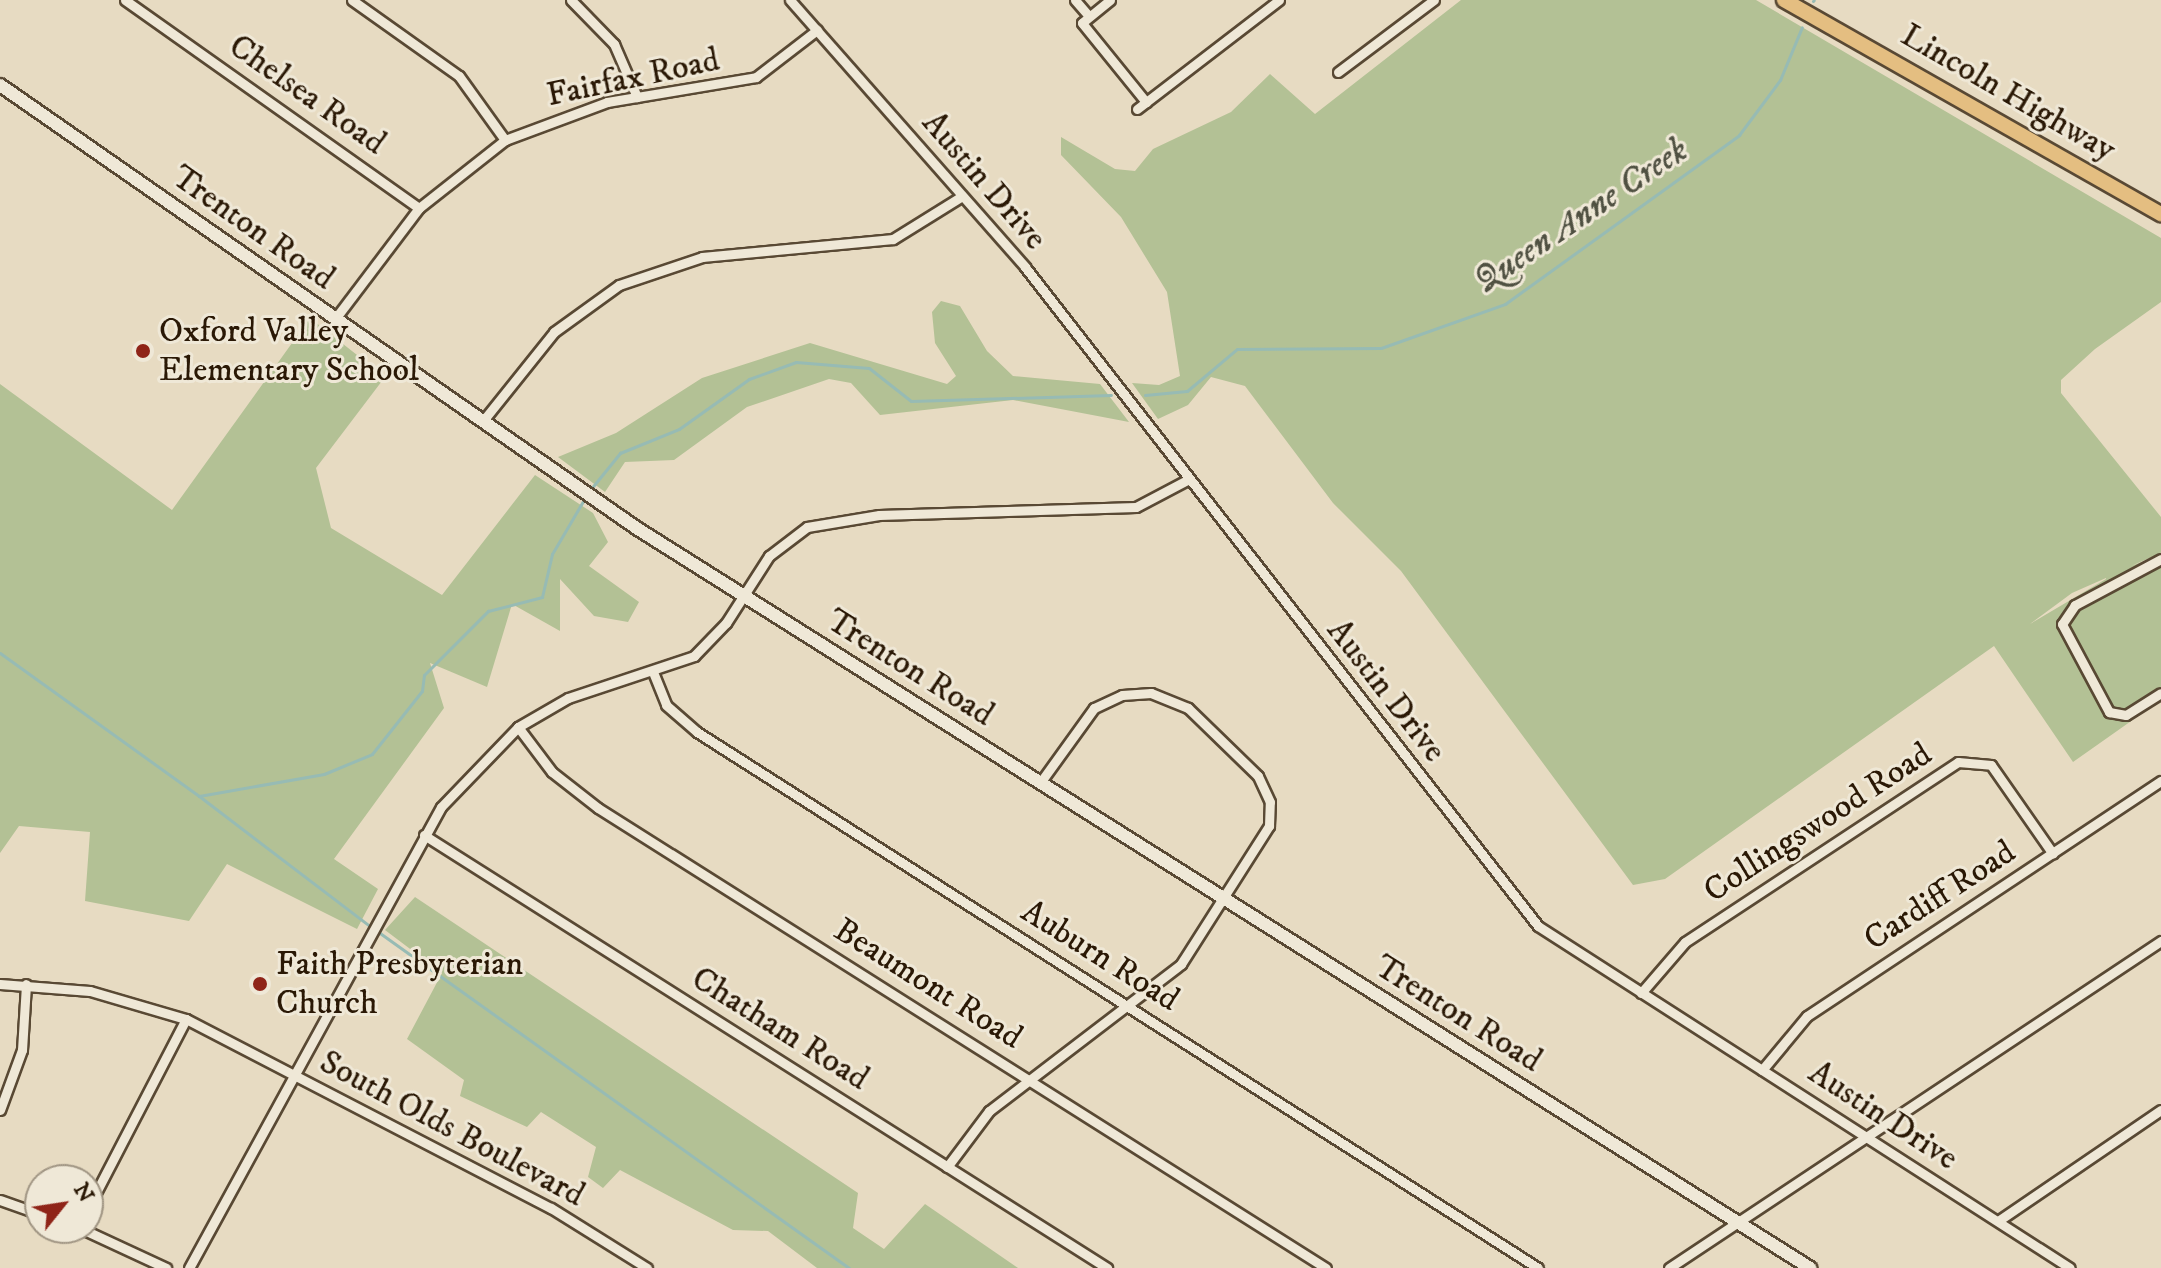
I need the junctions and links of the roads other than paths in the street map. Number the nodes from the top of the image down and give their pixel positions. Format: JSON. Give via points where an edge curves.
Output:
{"nodes":[{"id":1,"x":125,"y":0,"type":"edge"},
{"id":2,"x":352,"y":0,"type":"edge"},
{"id":3,"x":571,"y":0,"type":"edge"},
{"id":4,"x":790,"y":0,"type":"edge"},
{"id":5,"x":1075,"y":0,"type":"edge"},
{"id":6,"x":1110,"y":0,"type":"edge"},
{"id":7,"x":1279,"y":0,"type":"edge"},
{"id":8,"x":1434,"y":0,"type":"edge"},
{"id":9,"x":1784,"y":0,"type":"edge"},
{"id":10,"x":1089,"y":16,"type":"junction"},
{"id":11,"x":817,"y":30,"type":"junction"},
{"id":12,"x":1338,"y":72,"type":"dead end"},
{"id":13,"x":0,"y":85,"type":"edge"},
{"id":14,"x":637,"y":97,"type":"junction"},
{"id":15,"x":1146,"y":102,"type":"junction"},
{"id":16,"x":1137,"y":109,"type":"dead end"},
{"id":17,"x":505,"y":140,"type":"junction"},
{"id":18,"x":962,"y":196,"type":"junction"},
{"id":19,"x":419,"y":208,"type":"junction"},
{"id":20,"x":2161,"y":214,"type":"edge"},
{"id":21,"x":335,"y":319,"type":"junction"},
{"id":22,"x":482,"y":422,"type":"junction"},
{"id":23,"x":1189,"y":479,"type":"junction"},
{"id":24,"x":2161,"y":559,"type":"edge"},
{"id":25,"x":742,"y":595,"type":"junction"},
{"id":26,"x":653,"y":672,"type":"junction"},
{"id":27,"x":2161,"y":693,"type":"edge"},
{"id":28,"x":518,"y":727,"type":"junction"},
{"id":29,"x":2161,"y":781,"type":"edge"},
{"id":30,"x":1040,"y":783,"type":"junction"},
{"id":31,"x":424,"y":835,"type":"junction"},
{"id":32,"x":2053,"y":854,"type":"junction"},
{"id":33,"x":1225,"y":900,"type":"junction"},
{"id":34,"x":2161,"y":941,"type":"edge"},
{"id":35,"x":0,"y":984,"type":"edge"},
{"id":36,"x":26,"y":984,"type":"junction"},
{"id":37,"x":1641,"y":993,"type":"junction"},
{"id":38,"x":1132,"y":1006,"type":"junction"},
{"id":39,"x":186,"y":1019,"type":"junction"},
{"id":40,"x":1762,"y":1070,"type":"junction"},
{"id":41,"x":297,"y":1076,"type":"junction"},
{"id":42,"x":1029,"y":1079,"type":"junction"},
{"id":43,"x":0,"y":1110,"type":"edge"},
{"id":44,"x":2161,"y":1110,"type":"edge"},
{"id":45,"x":1866,"y":1137,"type":"junction"},
{"id":46,"x":947,"y":1167,"type":"junction"},
{"id":47,"x":104,"y":1177,"type":"edge"},
{"id":48,"x":0,"y":1200,"type":"edge"},
{"id":49,"x":24,"y":1208,"type":"edge"},
{"id":50,"x":1998,"y":1221,"type":"junction"},
{"id":51,"x":1738,"y":1222,"type":"junction"},
{"id":52,"x":104,"y":1239,"type":"edge"},
{"id":53,"x":166,"y":1268,"type":"edge"},
{"id":54,"x":189,"y":1268,"type":"edge"},
{"id":55,"x":647,"y":1268,"type":"edge"},
{"id":56,"x":1107,"y":1268,"type":"edge"},
{"id":57,"x":1326,"y":1268,"type":"edge"},
{"id":58,"x":1538,"y":1268,"type":"edge"},
{"id":59,"x":1669,"y":1268,"type":"edge"},
{"id":60,"x":1810,"y":1268,"type":"edge"},
{"id":61,"x":2070,"y":1268,"type":"edge"}],
"edges":[{"from":1,"to":19,"type":"street","name":"Chelsea Road"},
{"from":2,"to":17,"type":"street","via":[[459,76]]},
{"from":3,"to":14,"type":"street","via":[[614,44]]},
{"from":4,"to":11,"type":"street","name":"Austin Drive"},
{"from":5,"to":10,"type":"street"},
{"from":6,"to":10,"type":"street"},
{"from":7,"to":15,"type":"street"},
{"from":8,"to":12,"type":"street"},
{"from":9,"to":20,"type":"main road","name":"Lincoln Highway"},
{"from":10,"to":15,"type":"street","via":[[1082,23],[1089,35]]},
{"from":11,"to":14,"type":"street","name":"Fairfax Road","via":[[756,77]]},
{"from":11,"to":18,"type":"street","name":"Austin Drive"},
{"from":13,"to":21,"type":"main road","name":"Trenton Road"},
{"from":14,"to":17,"type":"street","name":"Fairfax Road"},
{"from":15,"to":16,"type":"street"},
{"from":17,"to":19,"type":"street","name":"Fairfax Road"},
{"from":18,"to":22,"type":"street","via":[[893,239],[702,257],[619,285],[554,332]]},
{"from":18,"to":23,"type":"street","name":"Austin Drive"},
{"from":19,"to":21,"type":"street","name":"Fairfax Road"},
{"from":21,"to":22,"type":"main road","name":"Trenton Road"},
{"from":22,"to":25,"type":"main road","name":"Trenton Road"},
{"from":23,"to":25,"type":"street","via":[[1136,507],[828,520],[784,540]]},
{"from":23,"to":37,"type":"street","name":"Austin Drive","via":[[1525,914]]},
{"from":24,"to":27,"type":"street","via":[[2075,605],[2062,624],[2109,712],[2126,715]]},
{"from":25,"to":26,"type":"street","via":[[708,644]]},
{"from":25,"to":30,"type":"main road","name":"Trenton Road"},
{"from":26,"to":28,"type":"street","via":[[568,698]]},
{"from":26,"to":38,"type":"street","name":"Auburn Road","via":[[666,705],[697,732]]},
{"from":28,"to":31,"type":"street","via":[[470,769]]},
{"from":28,"to":42,"type":"street","name":"Beaumont Road","via":[[578,794]]},
{"from":29,"to":32,"type":"street","name":"Cardiff Road"},
{"from":30,"to":33,"type":"main road","name":"Trenton Road"},
{"from":30,"to":33,"type":"street","via":[[1104,702],[1139,691],[1188,708],[1258,776],[1270,802],[1265,838]]},
{"from":31,"to":41,"type":"street"},
{"from":31,"to":46,"type":"street","name":"Chatham Road"},
{"from":32,"to":37,"type":"street","name":"Collingswood Road","via":[[1991,765],[1958,762],[1685,942]]},
{"from":32,"to":40,"type":"street","name":"Cardiff Road","via":[[1807,1016]]},
{"from":33,"to":38,"type":"street","via":[[1181,964]]},
{"from":33,"to":51,"type":"main road","name":"Trenton Road"},
{"from":34,"to":45,"type":"street"},
{"from":35,"to":36,"type":"street","name":"South Olds Boulevard"},
{"from":36,"to":39,"type":"street","name":"South Olds Boulevard","via":[[135,1001]]},
{"from":36,"to":43,"type":"street","via":[[22,1050]]},
{"from":37,"to":40,"type":"street","name":"Austin Drive"},
{"from":38,"to":42,"type":"street"},
{"from":38,"to":58,"type":"street","name":"Auburn Road"},
{"from":39,"to":41,"type":"street","name":"South Olds Boulevard"},
{"from":39,"to":47,"type":"street"},
{"from":40,"to":45,"type":"street","name":"Austin Drive"},
{"from":41,"to":54,"type":"street"},
{"from":41,"to":55,"type":"street","name":"South Olds Boulevard","via":[[551,1208]]},
{"from":42,"to":46,"type":"street","via":[[980,1120]]},
{"from":42,"to":57,"type":"street","name":"Beaumont Road"},
{"from":44,"to":50,"type":"street"},
{"from":45,"to":50,"type":"street","name":"Austin Drive"},
{"from":45,"to":51,"type":"street"},
{"from":46,"to":56,"type":"street","name":"Chatham Road"},
{"from":48,"to":49,"type":"street"},
{"from":50,"to":61,"type":"street","name":"Austin Drive"},
{"from":51,"to":59,"type":"street"},
{"from":51,"to":60,"type":"main road","name":"Trenton Road"},
{"from":52,"to":53,"type":"street"}]}
